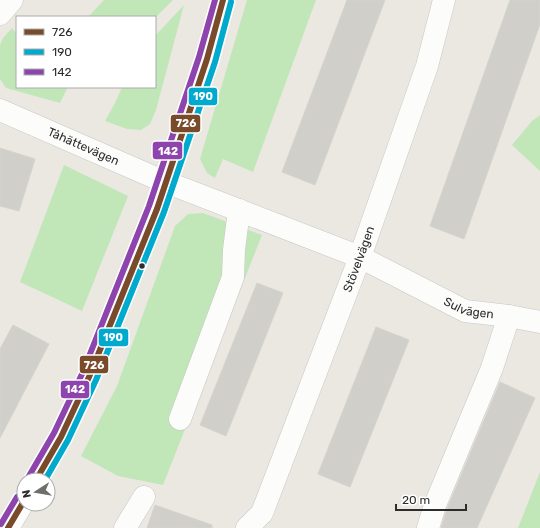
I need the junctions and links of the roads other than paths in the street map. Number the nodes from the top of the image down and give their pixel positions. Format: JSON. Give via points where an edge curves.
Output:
{"nodes":[{"id":1,"x":12,"y":0,"type":"edge"},
{"id":2,"x":223,"y":0,"type":"edge"},
{"id":3,"x":444,"y":0,"type":"edge"},
{"id":4,"x":0,"y":14,"type":"edge"},
{"id":5,"x":0,"y":110,"type":"edge"},
{"id":6,"x":167,"y":182,"type":"junction"},
{"id":7,"x":238,"y":210,"type":"junction"},
{"id":8,"x":360,"y":257,"type":"junction"},
{"id":9,"x":509,"y":316,"type":"junction"},
{"id":10,"x":540,"y":322,"type":"edge"},
{"id":11,"x":180,"y":419,"type":"dead end"},
{"id":12,"x":41,"y":472,"type":"edge"},
{"id":13,"x":144,"y":497,"type":"dead end"},
{"id":14,"x":17,"y":512,"type":"edge"},
{"id":15,"x":254,"y":521,"type":"edge"},
{"id":16,"x":8,"y":528,"type":"edge"},
{"id":17,"x":125,"y":528,"type":"edge"},
{"id":18,"x":428,"y":528,"type":"edge"}],
"edges":[{"from":1,"to":4,"type":"street"},
{"from":2,"to":6,"type":"street"},
{"from":3,"to":8,"type":"street","name":"Stövelvägen","via":[[427,66]]},
{"from":5,"to":6,"type":"street","name":"Tåhättevägen"},
{"from":6,"to":7,"type":"street","name":"Sulvägen"},
{"from":6,"to":12,"type":"street","via":[[89,377],[61,437]]},
{"from":7,"to":8,"type":"street","name":"Sulvägen"},
{"from":7,"to":11,"type":"street","via":[[233,277]]},
{"from":8,"to":9,"type":"street","name":"Sulvägen","via":[[465,311]]},
{"from":8,"to":15,"type":"street","name":"Stövelvägen"},
{"from":9,"to":10,"type":"street","name":"Sulvägen"},
{"from":9,"to":18,"type":"street","name":"Sulvägen","via":[[492,368],[435,505]]},
{"from":13,"to":17,"type":"street"},
{"from":14,"to":16,"type":"street"}]}
